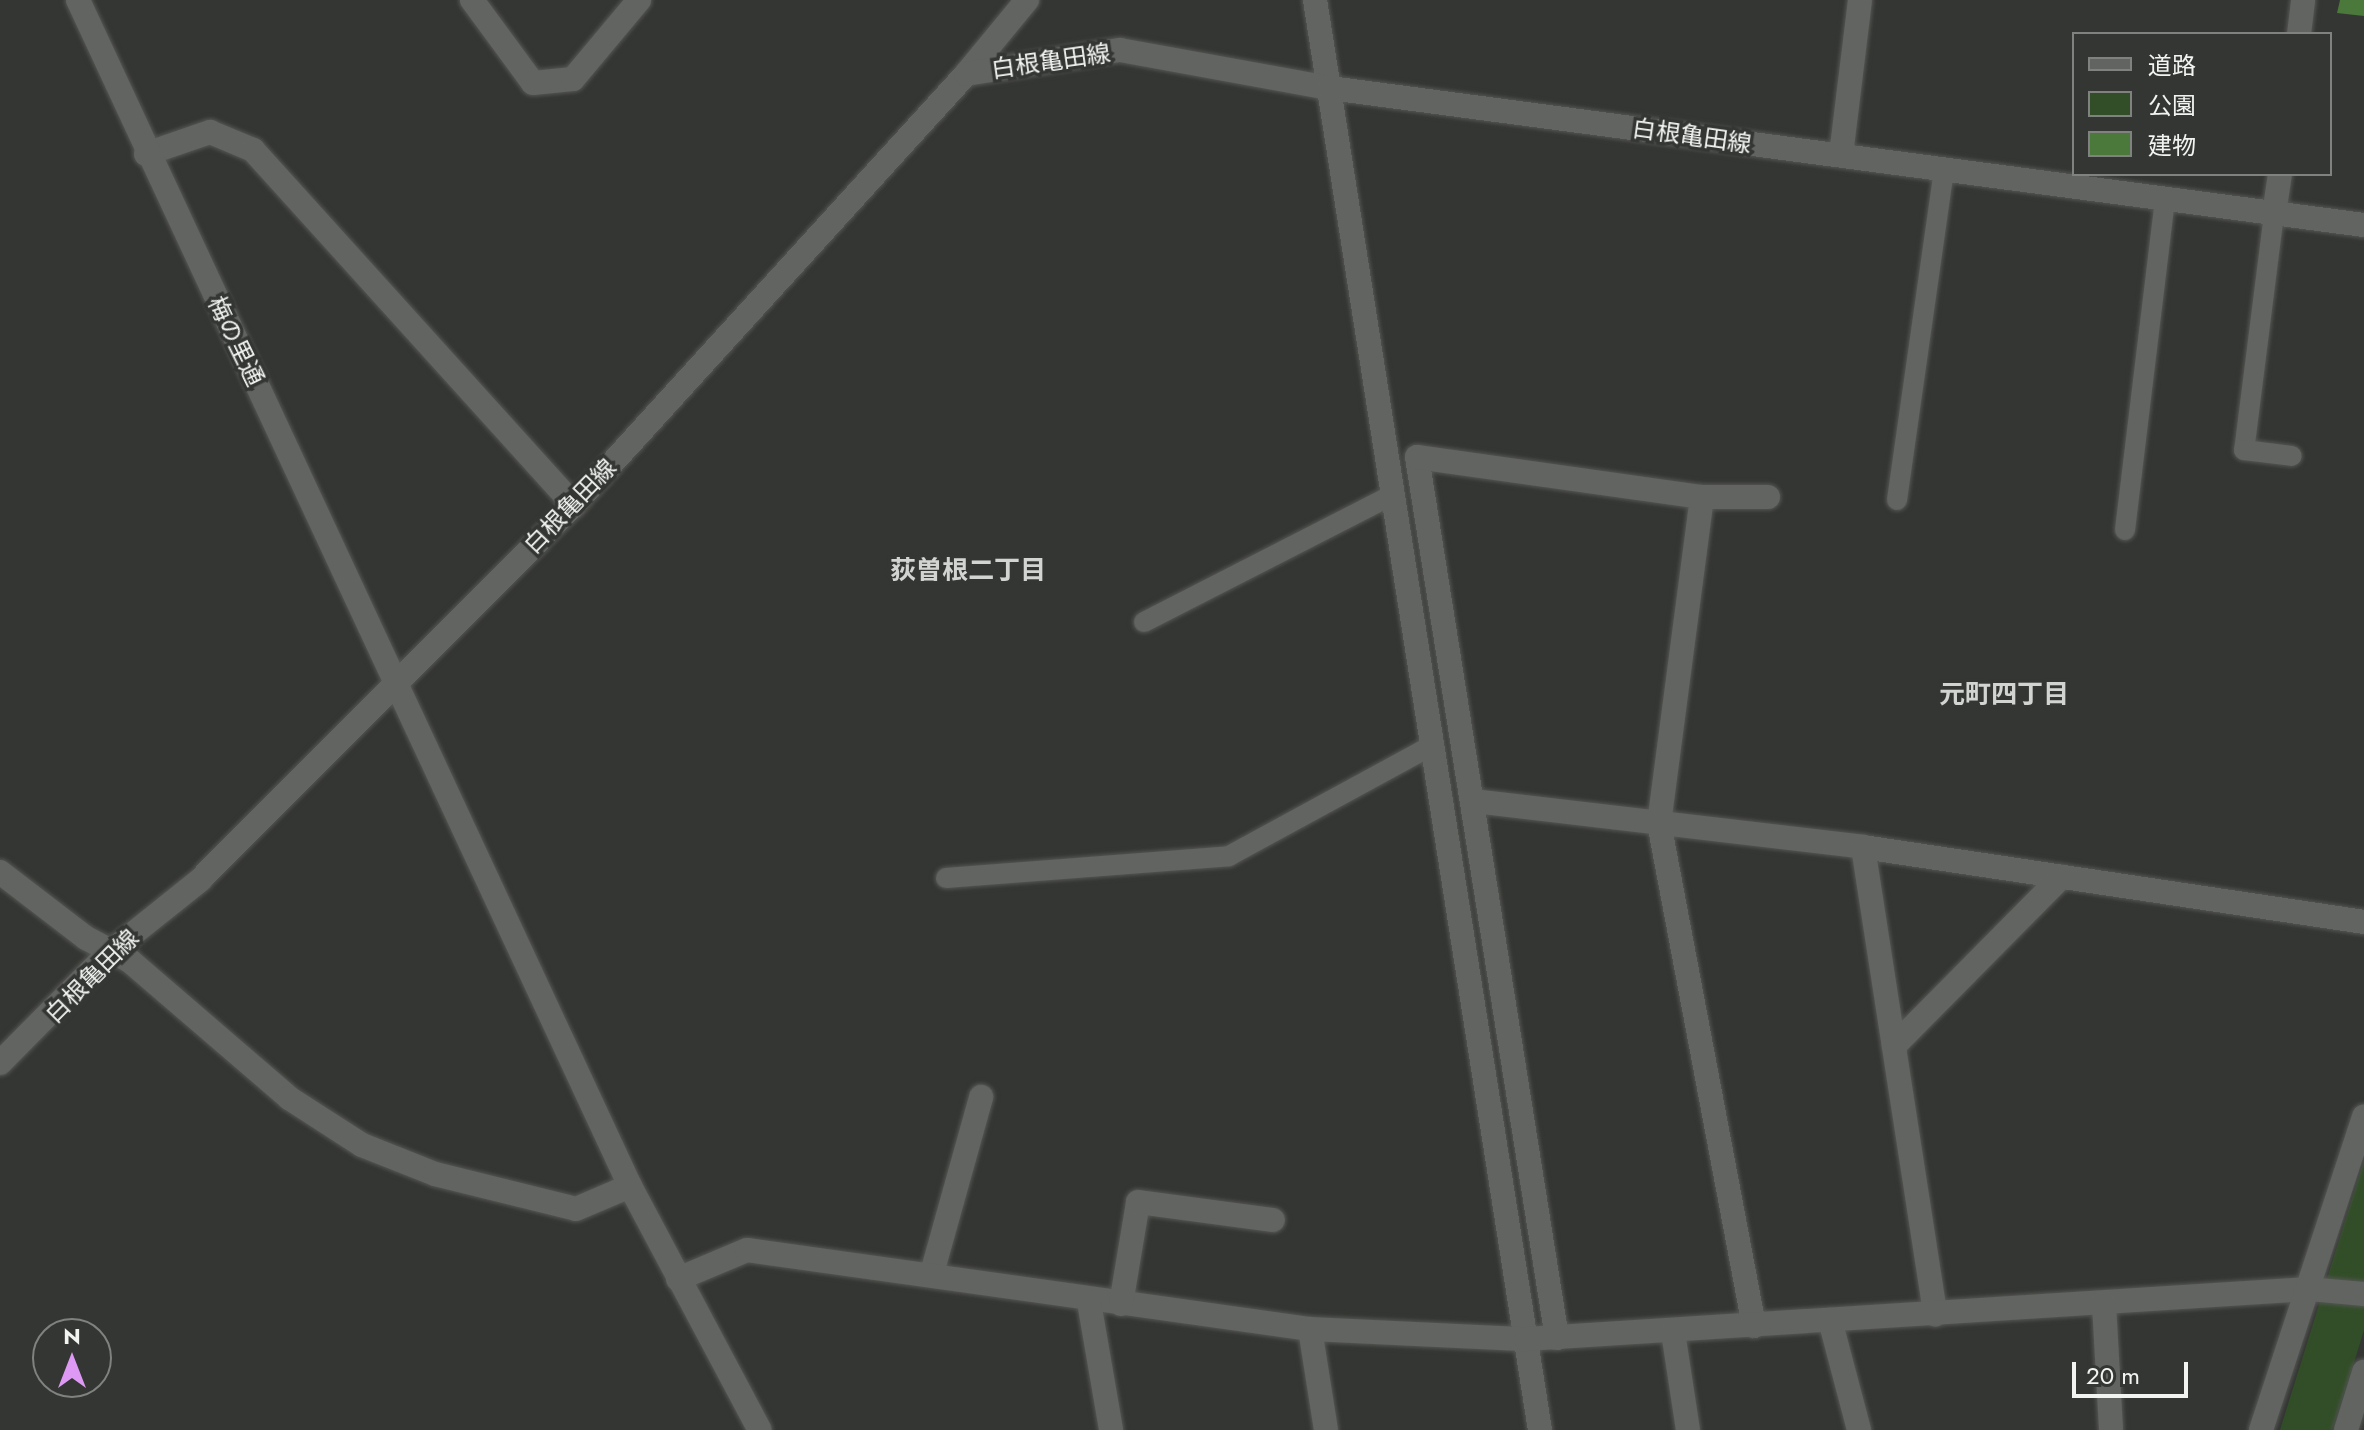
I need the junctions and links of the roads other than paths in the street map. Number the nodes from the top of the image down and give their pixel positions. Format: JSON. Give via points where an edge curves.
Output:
{"nodes":[{"id":1,"x":78,"y":0,"type":"edge"},
{"id":2,"x":472,"y":0,"type":"edge"},
{"id":3,"x":639,"y":0,"type":"edge"},
{"id":4,"x":1027,"y":0,"type":"edge"},
{"id":5,"x":1315,"y":0,"type":"edge"},
{"id":6,"x":1860,"y":0,"type":"edge"},
{"id":7,"x":2303,"y":0,"type":"edge"},
{"id":8,"x":2299,"y":32,"type":"edge"},
{"id":9,"x":966,"y":74,"type":"junction"},
{"id":10,"x":1330,"y":88,"type":"junction"},
{"id":11,"x":146,"y":154,"type":"junction"},
{"id":12,"x":1841,"y":155,"type":"junction"},
{"id":13,"x":1944,"y":170,"type":"junction"},
{"id":14,"x":2280,"y":176,"type":"edge"},
{"id":15,"x":2165,"y":199,"type":"junction"},
{"id":16,"x":2274,"y":214,"type":"junction"},
{"id":17,"x":2364,"y":225,"type":"edge"},
{"id":18,"x":2292,"y":456,"type":"dead end"},
{"id":19,"x":1388,"y":497,"type":"junction"},
{"id":20,"x":1702,"y":497,"type":"junction"},
{"id":21,"x":1768,"y":497,"type":"dead end"},
{"id":22,"x":1897,"y":500,"type":"dead end"},
{"id":23,"x":574,"y":505,"type":"junction"},
{"id":24,"x":2125,"y":530,"type":"dead end"},
{"id":25,"x":1144,"y":622,"type":"dead end"},
{"id":26,"x":400,"y":679,"type":"junction"},
{"id":27,"x":1433,"y":745,"type":"junction"},
{"id":28,"x":1474,"y":801,"type":"junction"},
{"id":29,"x":1659,"y":823,"type":"junction"},
{"id":30,"x":1863,"y":847,"type":"junction"},
{"id":31,"x":0,"y":872,"type":"edge"},
{"id":32,"x":2061,"y":877,"type":"junction"},
{"id":33,"x":946,"y":878,"type":"dead end"},
{"id":34,"x":2364,"y":922,"type":"edge"},
{"id":35,"x":109,"y":953,"type":"junction"},
{"id":36,"x":1894,"y":1046,"type":"junction"},
{"id":37,"x":0,"y":1063,"type":"edge"},
{"id":38,"x":981,"y":1097,"type":"dead end"},
{"id":39,"x":2364,"y":1116,"type":"edge"},
{"id":40,"x":630,"y":1186,"type":"junction"},
{"id":41,"x":1273,"y":1220,"type":"dead end"},
{"id":42,"x":932,"y":1273,"type":"junction"},
{"id":43,"x":678,"y":1279,"type":"junction"},
{"id":44,"x":2308,"y":1289,"type":"junction"},
{"id":45,"x":2364,"y":1294,"type":"edge"},
{"id":46,"x":1089,"y":1302,"type":"junction"},
{"id":47,"x":1121,"y":1304,"type":"junction"},
{"id":48,"x":2104,"y":1304,"type":"junction"},
{"id":49,"x":1935,"y":1314,"type":"junction"},
{"id":50,"x":1830,"y":1320,"type":"junction"},
{"id":51,"x":1754,"y":1326,"type":"junction"},
{"id":52,"x":1310,"y":1329,"type":"junction"},
{"id":53,"x":1673,"y":1332,"type":"junction"},
{"id":54,"x":1557,"y":1338,"type":"junction"},
{"id":55,"x":1526,"y":1339,"type":"junction"},
{"id":56,"x":2364,"y":1372,"type":"edge"},
{"id":57,"x":760,"y":1430,"type":"edge"},
{"id":58,"x":1111,"y":1430,"type":"edge"},
{"id":59,"x":1326,"y":1430,"type":"edge"},
{"id":60,"x":1540,"y":1430,"type":"edge"},
{"id":61,"x":1688,"y":1430,"type":"edge"},
{"id":62,"x":1859,"y":1430,"type":"edge"},
{"id":63,"x":2111,"y":1430,"type":"edge"},
{"id":64,"x":2261,"y":1430,"type":"edge"},
{"id":65,"x":2346,"y":1430,"type":"edge"}],
"edges":[{"from":1,"to":11,"type":"street","name":"梅の里通"},
{"from":2,"to":3,"type":"street","via":[[533,83],[573,79]]},
{"from":4,"to":9,"type":"street"},
{"from":5,"to":10,"type":"street"},
{"from":6,"to":12,"type":"street"},
{"from":7,"to":8,"type":"street"},
{"from":9,"to":10,"type":"street","name":"白根亀田線","via":[[1120,50]]},
{"from":9,"to":23,"type":"street","name":"白根亀田線"},
{"from":10,"to":12,"type":"street","name":"白根亀田線"},
{"from":10,"to":19,"type":"street"},
{"from":11,"to":23,"type":"street","via":[[210,132],[253,150]]},
{"from":11,"to":26,"type":"street","name":"梅の里通"},
{"from":12,"to":13,"type":"street","name":"白根亀田線"},
{"from":13,"to":15,"type":"street","name":"白根亀田線"},
{"from":13,"to":22,"type":"lane"},
{"from":14,"to":16,"type":"street"},
{"from":15,"to":16,"type":"street","name":"白根亀田線"},
{"from":15,"to":24,"type":"lane"},
{"from":16,"to":17,"type":"street","name":"白根亀田線"},
{"from":16,"to":18,"type":"lane","via":[[2244,450]]},
{"from":19,"to":25,"type":"lane"},
{"from":19,"to":27,"type":"street"},
{"from":20,"to":21,"type":"street"},
{"from":20,"to":28,"type":"street","via":[[1417,457]]},
{"from":20,"to":29,"type":"street"},
{"from":23,"to":26,"type":"street","name":"白根亀田線"},
{"from":26,"to":35,"type":"street","name":"白根亀田線","via":[[200,880]]},
{"from":26,"to":40,"type":"street","name":"梅の里通"},
{"from":27,"to":33,"type":"lane","via":[[1229,856]]},
{"from":27,"to":55,"type":"street"},
{"from":28,"to":29,"type":"street"},
{"from":28,"to":54,"type":"street"},
{"from":29,"to":30,"type":"street"},
{"from":29,"to":51,"type":"street"},
{"from":30,"to":32,"type":"street"},
{"from":30,"to":36,"type":"street"},
{"from":31,"to":35,"type":"street"},
{"from":32,"to":34,"type":"street"},
{"from":32,"to":36,"type":"street"},
{"from":35,"to":37,"type":"street","name":"白根亀田線"},
{"from":35,"to":40,"type":"street","via":[[130,961],[289,1098],[362,1145],[550,1206],[576,1209]]},
{"from":36,"to":49,"type":"street"},
{"from":38,"to":42,"type":"street"},
{"from":39,"to":44,"type":"street"},
{"from":40,"to":43,"type":"street","name":"梅の里通"},
{"from":41,"to":47,"type":"street","via":[[1138,1202]]},
{"from":42,"to":43,"type":"street","via":[[747,1250]]},
{"from":42,"to":46,"type":"street"},
{"from":43,"to":57,"type":"street","name":"梅の里通"},
{"from":44,"to":45,"type":"street"},
{"from":44,"to":48,"type":"street"},
{"from":44,"to":64,"type":"street"},
{"from":46,"to":47,"type":"street"},
{"from":46,"to":58,"type":"street"},
{"from":47,"to":52,"type":"street"},
{"from":48,"to":49,"type":"street"},
{"from":48,"to":63,"type":"street"},
{"from":49,"to":50,"type":"street"},
{"from":50,"to":51,"type":"street"},
{"from":50,"to":62,"type":"street"},
{"from":51,"to":53,"type":"street"},
{"from":52,"to":55,"type":"street"},
{"from":52,"to":59,"type":"street"},
{"from":53,"to":54,"type":"street"},
{"from":53,"to":61,"type":"street"},
{"from":54,"to":55,"type":"street"},
{"from":55,"to":60,"type":"street"},
{"from":56,"to":65,"type":"street"}]}
